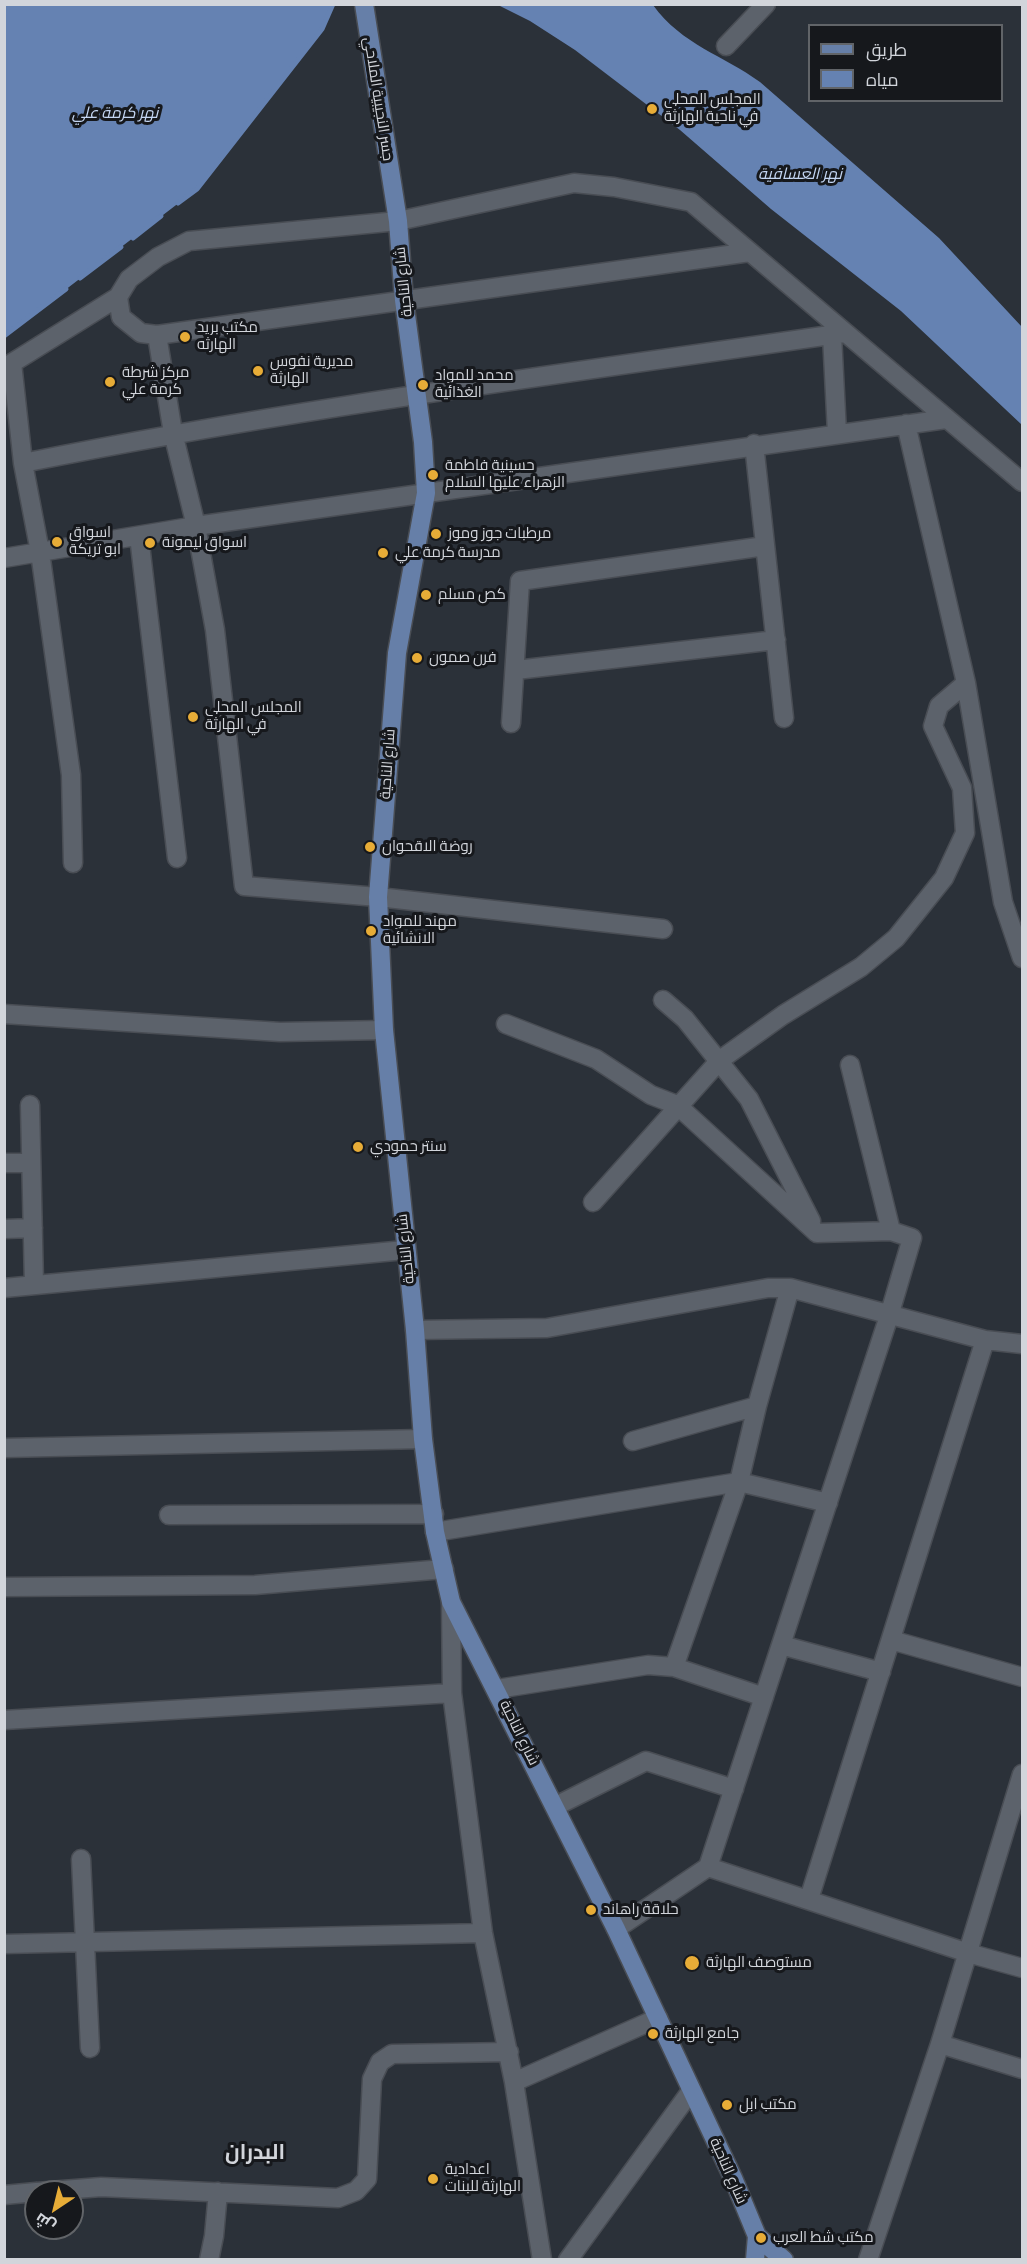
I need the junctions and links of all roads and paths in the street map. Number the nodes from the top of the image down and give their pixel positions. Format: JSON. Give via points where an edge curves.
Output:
{"nodes":[{"id":1,"x":364,"y":4,"type":"edge"},
{"id":2,"x":766,"y":4,"type":"edge"},
{"id":3,"x":726,"y":46,"type":"dead end"},
{"id":4,"x":393,"y":194,"type":"joint"},
{"id":5,"x":398,"y":221,"type":"junction"},
{"id":6,"x":750,"y":252,"type":"junction"},
{"id":7,"x":118,"y":297,"type":"junction"},
{"id":8,"x":404,"y":300,"type":"junction"},
{"id":9,"x":838,"y":334,"type":"junction"},
{"id":10,"x":157,"y":336,"type":"junction"},
{"id":11,"x":418,"y":393,"type":"junction"},
{"id":12,"x":946,"y":418,"type":"junction"},
{"id":13,"x":906,"y":424,"type":"junction"},
{"id":14,"x":173,"y":433,"type":"junction"},
{"id":15,"x":837,"y":433,"type":"junction"},
{"id":16,"x":754,"y":444,"type":"junction"},
{"id":17,"x":23,"y":463,"type":"junction"},
{"id":18,"x":1023,"y":482,"type":"edge"},
{"id":19,"x":426,"y":493,"type":"junction"},
{"id":20,"x":196,"y":526,"type":"junction"},
{"id":21,"x":139,"y":536,"type":"junction"},
{"id":22,"x":765,"y":546,"type":"junction"},
{"id":23,"x":40,"y":552,"type":"junction"},
{"id":24,"x":4,"y":558,"type":"edge"},
{"id":25,"x":776,"y":640,"type":"junction"},
{"id":26,"x":516,"y":670,"type":"junction"},
{"id":27,"x":966,"y":683,"type":"junction"},
{"id":28,"x":784,"y":718,"type":"dead end"},
{"id":29,"x":511,"y":723,"type":"dead end"},
{"id":30,"x":177,"y":858,"type":"dead end"},
{"id":31,"x":73,"y":863,"type":"dead end"},
{"id":32,"x":378,"y":897,"type":"junction"},
{"id":33,"x":663,"y":929,"type":"dead end"},
{"id":34,"x":1023,"y":958,"type":"edge"},
{"id":35,"x":663,"y":1000,"type":"dead end"},
{"id":36,"x":4,"y":1014,"type":"edge"},
{"id":37,"x":506,"y":1024,"type":"dead end"},
{"id":38,"x":384,"y":1030,"type":"junction"},
{"id":39,"x":720,"y":1060,"type":"junction"},
{"id":40,"x":850,"y":1065,"type":"dead end"},
{"id":41,"x":30,"y":1105,"type":"dead end"},
{"id":42,"x":677,"y":1105,"type":"junction"},
{"id":43,"x":4,"y":1163,"type":"edge"},
{"id":44,"x":31,"y":1163,"type":"junction"},
{"id":45,"x":592,"y":1202,"type":"dead end"},
{"id":46,"x":33,"y":1228,"type":"junction"},
{"id":47,"x":4,"y":1229,"type":"edge"},
{"id":48,"x":891,"y":1231,"type":"junction"},
{"id":49,"x":817,"y":1233,"type":"junction"},
{"id":50,"x":405,"y":1250,"type":"junction"},
{"id":51,"x":34,"y":1285,"type":"junction"},
{"id":52,"x":4,"y":1288,"type":"edge"},
{"id":53,"x":790,"y":1288,"type":"junction"},
{"id":54,"x":889,"y":1316,"type":"junction"},
{"id":55,"x":415,"y":1330,"type":"junction"},
{"id":56,"x":985,"y":1340,"type":"junction"},
{"id":57,"x":1023,"y":1344,"type":"edge"},
{"id":58,"x":757,"y":1406,"type":"junction"},
{"id":59,"x":423,"y":1438,"type":"junction"},
{"id":60,"x":633,"y":1441,"type":"dead end"},
{"id":61,"x":4,"y":1448,"type":"edge"},
{"id":62,"x":739,"y":1482,"type":"junction"},
{"id":63,"x":828,"y":1503,"type":"junction"},
{"id":64,"x":169,"y":1515,"type":"dead end"},
{"id":65,"x":435,"y":1523,"type":"junction"},
{"id":66,"x":444,"y":1569,"type":"junction"},
{"id":67,"x":4,"y":1587,"type":"edge"},
{"id":68,"x":451,"y":1602,"type":"junction"},
{"id":69,"x":891,"y":1640,"type":"junction"},
{"id":70,"x":781,"y":1645,"type":"junction"},
{"id":71,"x":674,"y":1666,"type":"junction"},
{"id":72,"x":881,"y":1672,"type":"junction"},
{"id":73,"x":1023,"y":1677,"type":"edge"},
{"id":74,"x":497,"y":1689,"type":"junction"},
{"id":75,"x":452,"y":1693,"type":"junction"},
{"id":76,"x":764,"y":1697,"type":"junction"},
{"id":77,"x":4,"y":1720,"type":"edge"},
{"id":78,"x":1023,"y":1774,"type":"edge"},
{"id":79,"x":734,"y":1789,"type":"junction"},
{"id":80,"x":555,"y":1806,"type":"junction"},
{"id":81,"x":81,"y":1859,"type":"dead end"},
{"id":82,"x":708,"y":1868,"type":"junction"},
{"id":83,"x":809,"y":1899,"type":"junction"},
{"id":84,"x":616,"y":1929,"type":"junction"},
{"id":85,"x":483,"y":1933,"type":"junction"},
{"id":86,"x":83,"y":1942,"type":"junction"},
{"id":87,"x":4,"y":1944,"type":"edge"},
{"id":88,"x":968,"y":1953,"type":"junction"},
{"id":89,"x":1023,"y":1968,"type":"edge"},
{"id":90,"x":658,"y":2018,"type":"junction"},
{"id":91,"x":940,"y":2044,"type":"junction"},
{"id":92,"x":90,"y":2048,"type":"dead end"},
{"id":93,"x":509,"y":2052,"type":"junction"},
{"id":94,"x":1023,"y":2069,"type":"edge"},
{"id":95,"x":514,"y":2082,"type":"junction"},
{"id":96,"x":691,"y":2091,"type":"junction"},
{"id":97,"x":84,"y":2188,"type":"edge"},
{"id":98,"x":218,"y":2192,"type":"junction"},
{"id":99,"x":24,"y":2193,"type":"edge"},
{"id":100,"x":4,"y":2195,"type":"edge"},
{"id":101,"x":756,"y":2236,"type":"junction"},
{"id":102,"x":208,"y":2259,"type":"edge"},
{"id":103,"x":542,"y":2259,"type":"edge"},
{"id":104,"x":568,"y":2259,"type":"edge"},
{"id":105,"x":755,"y":2259,"type":"edge"},
{"id":106,"x":784,"y":2259,"type":"edge"},
{"id":107,"x":868,"y":2259,"type":"edge"}],
"edges":[{"from":1,"to":4,"type":"main road","name":"جسر النجيبية الملاحي"},
{"from":2,"to":3,"type":"street"},
{"from":4,"to":5,"type":"main road","name":"شارع الناحية"},
{"from":5,"to":6,"type":"street","via":[[574,183],[691,202]]},
{"from":5,"to":7,"type":"street","via":[[189,241],[158,256],[129,279]]},
{"from":5,"to":8,"type":"main road","name":"شارع الناحية"},
{"from":6,"to":8,"type":"street"},
{"from":6,"to":9,"type":"street"},
{"from":7,"to":10,"type":"street","via":[[121,316],[141,333]]},
{"from":7,"to":17,"type":"street","via":[[12,363]]},
{"from":8,"to":10,"type":"street"},
{"from":8,"to":11,"type":"main road","name":"شارع الناحية"},
{"from":9,"to":11,"type":"street"},
{"from":9,"to":12,"type":"street"},
{"from":9,"to":15,"type":"street"},
{"from":10,"to":14,"type":"street"},
{"from":11,"to":14,"type":"street"},
{"from":11,"to":19,"type":"main road","name":"شارع الناحية"},
{"from":12,"to":13,"type":"street"},
{"from":12,"to":18,"type":"street"},
{"from":13,"to":15,"type":"street"},
{"from":13,"to":27,"type":"street"},
{"from":14,"to":17,"type":"street"},
{"from":14,"to":20,"type":"street"},
{"from":15,"to":16,"type":"street"},
{"from":16,"to":19,"type":"street"},
{"from":16,"to":22,"type":"street"},
{"from":17,"to":23,"type":"street"},
{"from":19,"to":20,"type":"street"},
{"from":19,"to":32,"type":"main road","name":"شارع الناحية","via":[[397,654]]},
{"from":20,"to":21,"type":"street"},
{"from":20,"to":32,"type":"street","via":[[215,630],[244,886]]},
{"from":21,"to":23,"type":"street"},
{"from":21,"to":30,"type":"street"},
{"from":22,"to":25,"type":"street"},
{"from":22,"to":26,"type":"street","via":[[520,581]]},
{"from":23,"to":24,"type":"street"},
{"from":23,"to":31,"type":"street","via":[[71,776]]},
{"from":25,"to":26,"type":"street"},
{"from":25,"to":28,"type":"street"},
{"from":26,"to":29,"type":"street"},
{"from":27,"to":34,"type":"street","via":[[1003,902]]},
{"from":27,"to":39,"type":"street","via":[[939,706],[933,726],[962,788],[965,833],[944,878],[896,938],[861,968],[783,1015]]},
{"from":32,"to":33,"type":"street"},
{"from":32,"to":38,"type":"main road","name":"شارع الناحية"},
{"from":35,"to":39,"type":"street"},
{"from":36,"to":38,"type":"street","via":[[280,1032]]},
{"from":37,"to":42,"type":"street","via":[[596,1059],[651,1095]]},
{"from":38,"to":50,"type":"main road","name":"شارع الناحية"},
{"from":39,"to":42,"type":"street"},
{"from":39,"to":49,"type":"street","via":[[749,1099]]},
{"from":40,"to":48,"type":"street"},
{"from":41,"to":44,"type":"street"},
{"from":42,"to":45,"type":"street"},
{"from":42,"to":49,"type":"street"},
{"from":43,"to":44,"type":"street"},
{"from":44,"to":46,"type":"street"},
{"from":46,"to":47,"type":"street"},
{"from":46,"to":51,"type":"street"},
{"from":48,"to":49,"type":"street"},
{"from":48,"to":54,"type":"street","via":[[912,1238]]},
{"from":50,"to":51,"type":"street"},
{"from":50,"to":55,"type":"main road","name":"شارع الناحية"},
{"from":51,"to":52,"type":"street"},
{"from":53,"to":54,"type":"street"},
{"from":53,"to":55,"type":"street","via":[[768,1288],[547,1328]]},
{"from":53,"to":58,"type":"street"},
{"from":54,"to":56,"type":"street"},
{"from":54,"to":63,"type":"street"},
{"from":55,"to":59,"type":"main road","name":"شارع الناحية"},
{"from":56,"to":57,"type":"street"},
{"from":56,"to":69,"type":"street"},
{"from":58,"to":60,"type":"street"},
{"from":58,"to":62,"type":"street"},
{"from":59,"to":61,"type":"street"},
{"from":59,"to":65,"type":"main road","name":"شارع الناحية"},
{"from":62,"to":63,"type":"street"},
{"from":62,"to":65,"type":"street"},
{"from":62,"to":71,"type":"street"},
{"from":63,"to":70,"type":"street"},
{"from":64,"to":65,"type":"street"},
{"from":65,"to":66,"type":"main road","name":"شارع الناحية"},
{"from":66,"to":67,"type":"street","via":[[255,1585]]},
{"from":66,"to":68,"type":"main road","name":"شارع الناحية"},
{"from":68,"to":74,"type":"main road","name":"شارع الناحية"},
{"from":68,"to":75,"type":"street"},
{"from":69,"to":72,"type":"street"},
{"from":69,"to":73,"type":"street"},
{"from":70,"to":72,"type":"street"},
{"from":70,"to":76,"type":"street"},
{"from":71,"to":74,"type":"street","via":[[648,1665]]},
{"from":71,"to":76,"type":"street"},
{"from":72,"to":83,"type":"street"},
{"from":74,"to":80,"type":"main road","name":"شارع الناحية"},
{"from":75,"to":77,"type":"street"},
{"from":75,"to":85,"type":"street"},
{"from":76,"to":79,"type":"street"},
{"from":78,"to":88,"type":"street"},
{"from":79,"to":80,"type":"street","via":[[646,1761]]},
{"from":79,"to":82,"type":"street"},
{"from":80,"to":84,"type":"main road","name":"شارع الناحية"},
{"from":81,"to":86,"type":"street"},
{"from":82,"to":83,"type":"street"},
{"from":82,"to":84,"type":"street"},
{"from":83,"to":88,"type":"street"},
{"from":84,"to":90,"type":"main road","name":"شارع الناحية"},
{"from":85,"to":86,"type":"street"},
{"from":85,"to":93,"type":"street"},
{"from":86,"to":87,"type":"street"},
{"from":86,"to":92,"type":"street"},
{"from":88,"to":89,"type":"street"},
{"from":88,"to":91,"type":"street"},
{"from":90,"to":95,"type":"street"},
{"from":90,"to":96,"type":"main road","name":"شارع الناحية"},
{"from":91,"to":94,"type":"street"},
{"from":91,"to":107,"type":"street"},
{"from":93,"to":95,"type":"street"},
{"from":93,"to":98,"type":"street","via":[[392,2054],[380,2062],[372,2079],[367,2179],[356,2191],[338,2198]]},
{"from":95,"to":103,"type":"street"},
{"from":96,"to":101,"type":"main road","name":"شارع الناحية"},
{"from":96,"to":104,"type":"street"},
{"from":97,"to":98,"type":"street"},
{"from":98,"to":102,"type":"street"},
{"from":99,"to":100,"type":"street"},
{"from":101,"to":105,"type":"main road"},
{"from":101,"to":106,"type":"main road"}]}
